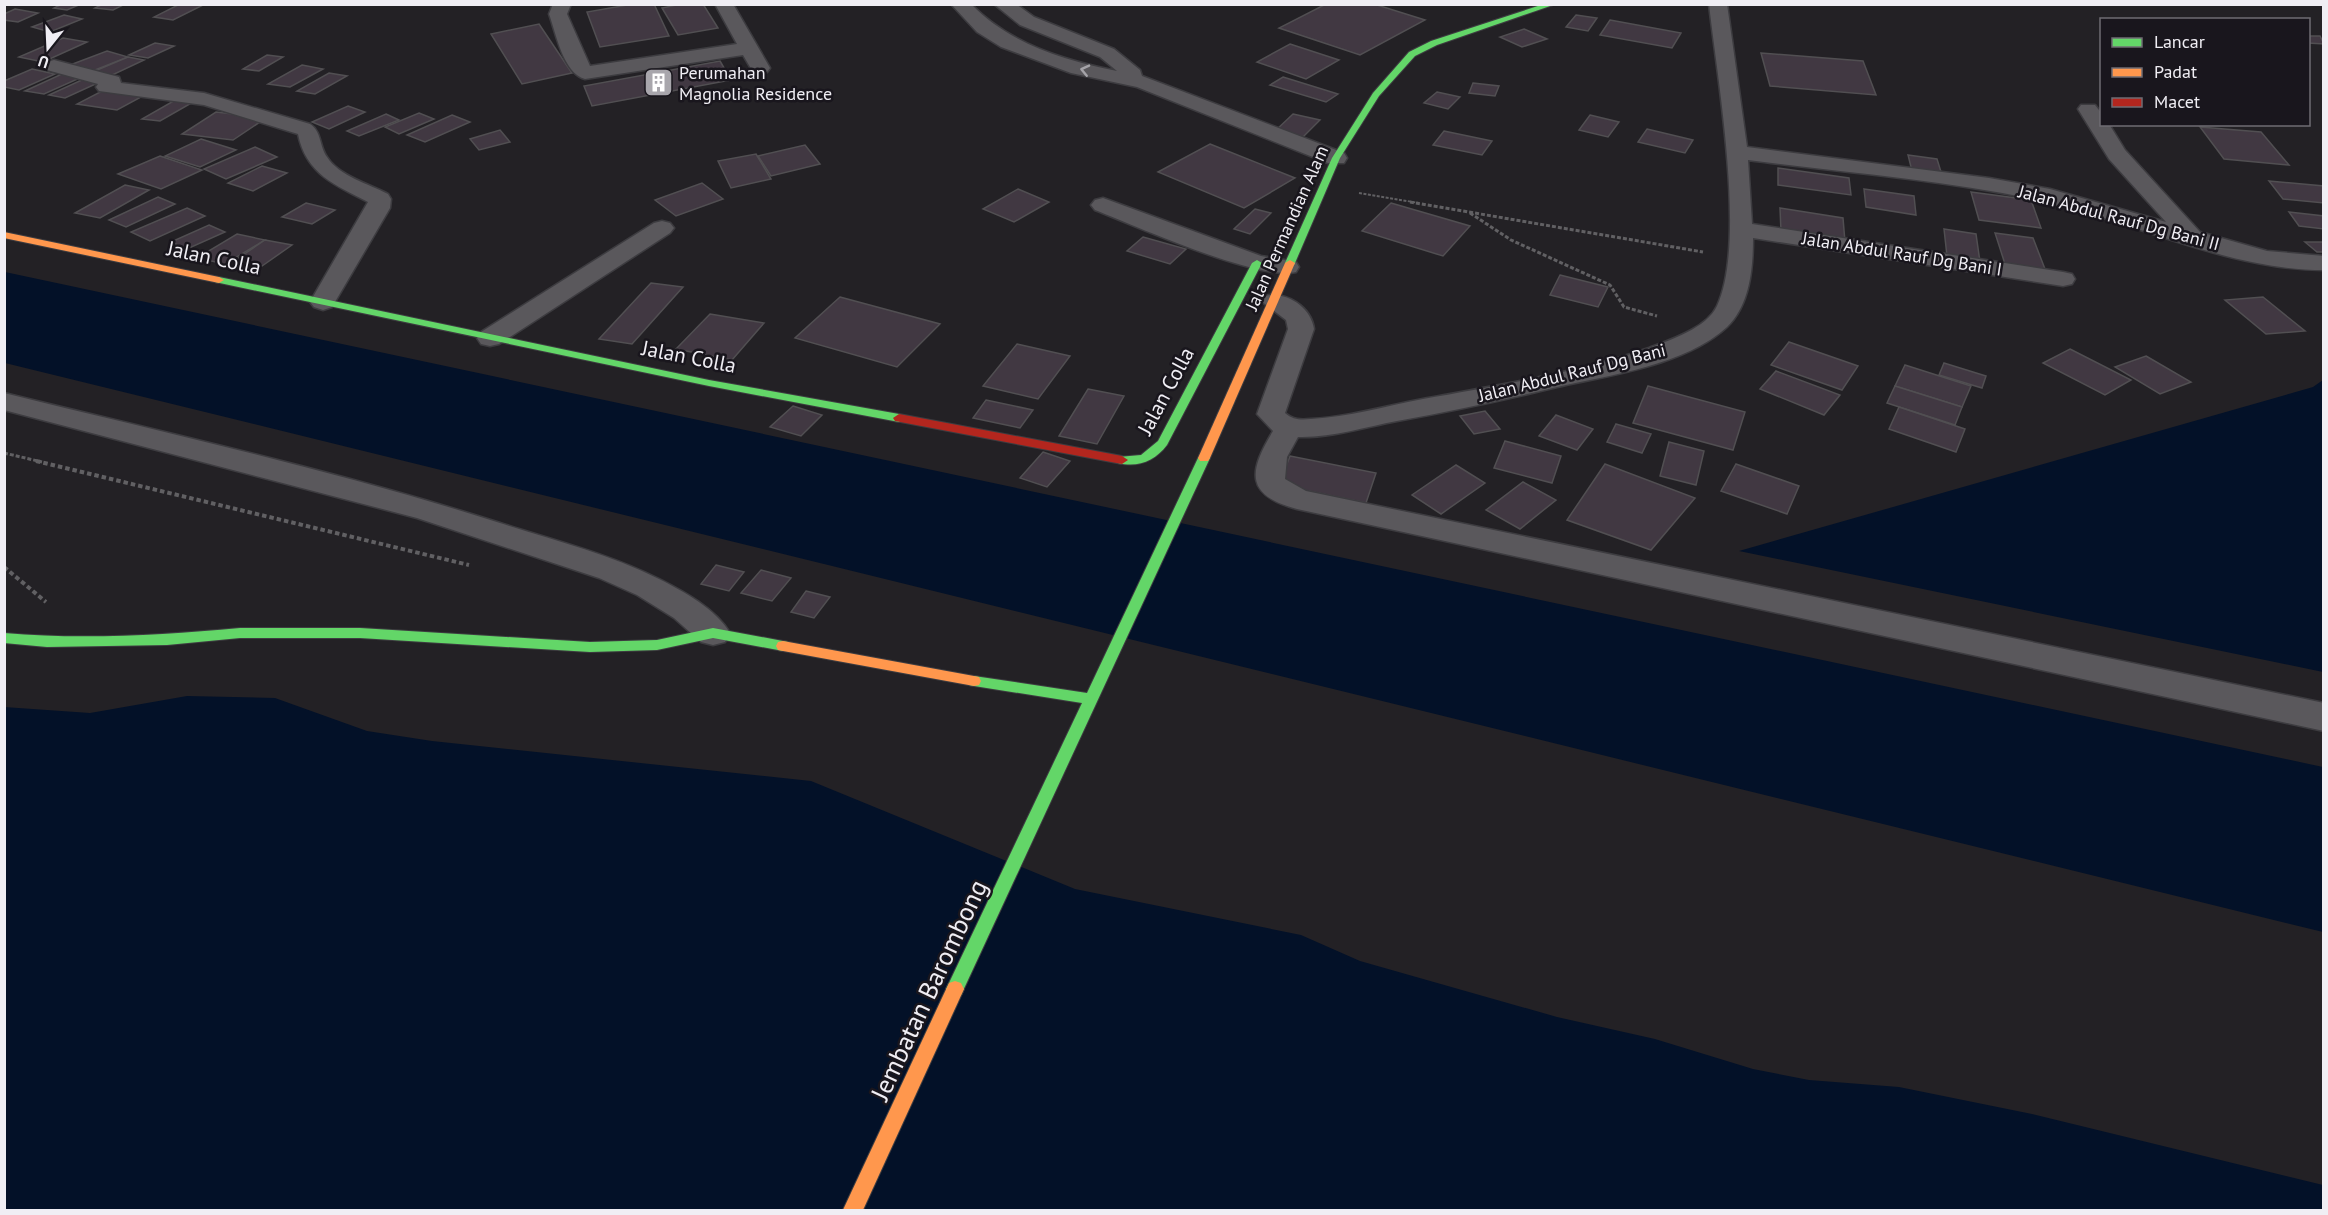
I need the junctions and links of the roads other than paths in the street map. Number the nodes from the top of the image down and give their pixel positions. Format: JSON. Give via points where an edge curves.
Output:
{"nodes":[{"id":1,"x":562,"y":4,"type":"edge"},
{"id":2,"x":724,"y":4,"type":"edge"},
{"id":3,"x":960,"y":4,"type":"edge"},
{"id":4,"x":1003,"y":4,"type":"edge"},
{"id":5,"x":1553,"y":4,"type":"edge"},
{"id":6,"x":1718,"y":4,"type":"edge"},
{"id":7,"x":749,"y":48,"type":"junction"},
{"id":8,"x":54,"y":66,"type":"dead end"},
{"id":9,"x":760,"y":68,"type":"dead end"},
{"id":10,"x":1142,"y":82,"type":"junction"},
{"id":11,"x":2088,"y":109,"type":"dead end"},
{"id":12,"x":1735,"y":152,"type":"junction"},
{"id":13,"x":1336,"y":158,"type":"junction"},
{"id":14,"x":1103,"y":205,"type":"dead end"},
{"id":15,"x":662,"y":228,"type":"dead end"},
{"id":16,"x":1740,"y":229,"type":"junction"},
{"id":17,"x":4,"y":235,"type":"edge"},
{"id":18,"x":2193,"y":238,"type":"junction"},
{"id":19,"x":1257,"y":263,"type":"junction"},
{"id":20,"x":2324,"y":263,"type":"edge"},
{"id":21,"x":1287,"y":267,"type":"junction"},
{"id":22,"x":2063,"y":279,"type":"dead end"},
{"id":23,"x":1274,"y":301,"type":"junction"},
{"id":24,"x":323,"y":302,"type":"junction"},
{"id":25,"x":490,"y":338,"type":"junction"},
{"id":26,"x":4,"y":401,"type":"edge"},
{"id":27,"x":1290,"y":427,"type":"junction"},
{"id":28,"x":713,"y":633,"type":"junction"},
{"id":29,"x":4,"y":638,"type":"edge"},
{"id":30,"x":1103,"y":670,"type":"joint"},
{"id":31,"x":1090,"y":699,"type":"junction"},
{"id":32,"x":2324,"y":717,"type":"edge"},
{"id":33,"x":853,"y":1210,"type":"edge"}],
"edges":[{"from":1,"to":7,"type":"street","via":[[558,14],[579,68],[585,73]]},
{"from":2,"to":7,"type":"street"},
{"from":10,"to":3,"type":"street","one_way":true,"via":[[1078,69],[1008,43],[984,28]]},
{"from":4,"to":10,"type":"street","via":[[1027,21],[1107,53]]},
{"from":5,"to":13,"type":"street","name":"Jalan Permandian Alam","via":[[1434,43],[1412,54],[1376,95]]},
{"from":6,"to":12,"type":"street","name":"Jalan Abdul Rauf Dg Bani"},
{"from":7,"to":9,"type":"street"},
{"from":8,"to":24,"type":"street","via":[[112,81],[107,87],[211,100],[264,113],[308,132],[310,150],[318,162],[334,176],[380,199]]},
{"from":10,"to":13,"type":"street"},
{"from":11,"to":18,"type":"street","via":[[2117,154]]},
{"from":12,"to":16,"type":"street","name":"Jalan Abdul Rauf Dg Bani"},
{"from":12,"to":18,"type":"street","name":"Jalan Abdul Rauf Dg Bani II","via":[[1989,185],[2040,195]]},
{"from":13,"to":21,"type":"street","name":"Jalan Permandian Alam"},
{"from":14,"to":19,"type":"street"},
{"from":15,"to":25,"type":"street"},
{"from":16,"to":22,"type":"street","name":"Jalan Abdul Rauf Dg Bani I"},
{"from":16,"to":27,"type":"street","name":"Jalan Abdul Rauf Dg Bani","via":[[1739,280],[1729,308],[1706,330],[1674,347],[1597,370],[1459,402],[1319,426]]},
{"from":17,"to":24,"type":"street","name":"Jalan Colla"},
{"from":18,"to":20,"type":"street","name":"Jalan Abdul Rauf Dg Bani II","via":[[2265,258]]},
{"from":19,"to":21,"type":"street"},
{"from":19,"to":25,"type":"street","name":"Jalan Colla","via":[[1163,442],[1155,454],[1134,462]]},
{"from":21,"to":23,"type":"street","name":"Jalan Permandian Alam"},
{"from":23,"to":27,"type":"street","via":[[1301,321],[1271,414]]},
{"from":23,"to":30,"type":"street","name":"Jalan Permandian Alam"},
{"from":24,"to":25,"type":"street","name":"Jalan Colla"},
{"from":26,"to":28,"type":"street","via":[[426,510],[578,559],[648,587],[686,610]]},
{"from":27,"to":32,"type":"street","via":[[1272,457],[1270,483],[1297,499]]},
{"from":28,"to":29,"type":"street","via":[[657,645],[590,647],[360,633],[240,633],[167,640],[58,642]]},
{"from":28,"to":31,"type":"street","via":[[935,675]]},
{"from":30,"to":31,"type":"street","name":"Jembatan Barombong"},
{"from":31,"to":33,"type":"street","name":"Jembatan Barombong"}]}
